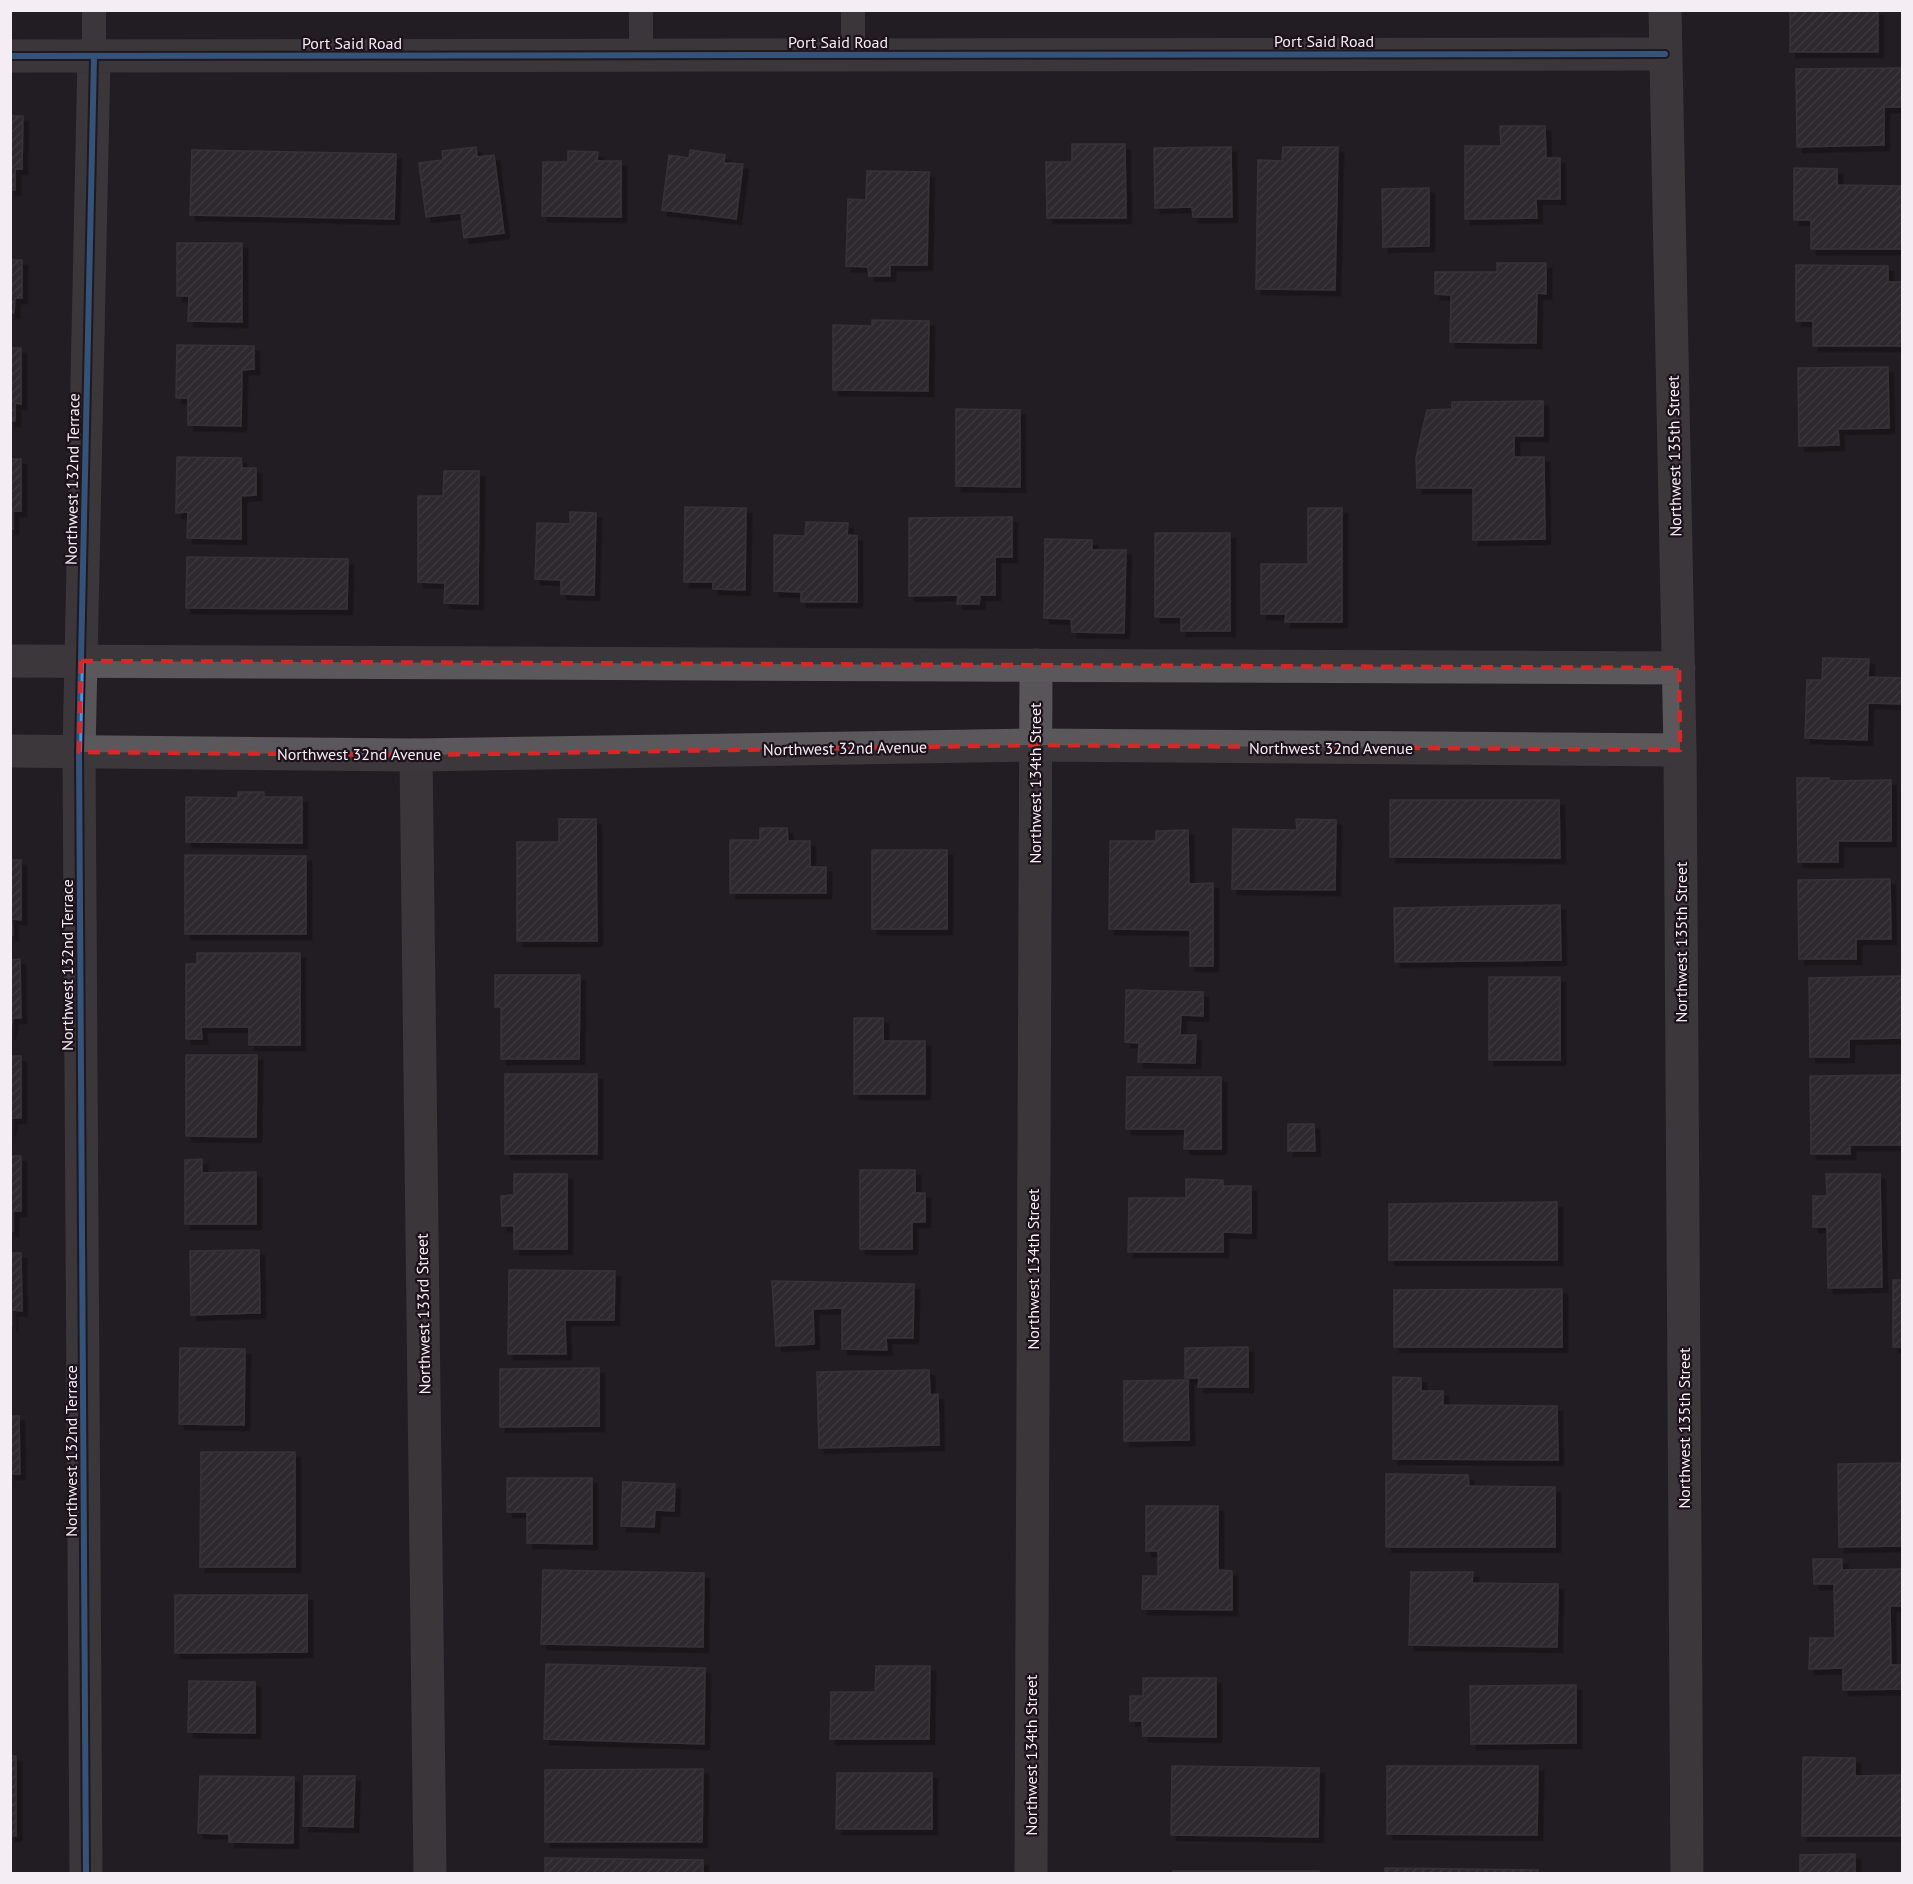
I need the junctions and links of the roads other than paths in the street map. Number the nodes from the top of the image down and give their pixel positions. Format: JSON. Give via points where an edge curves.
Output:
{"nodes":[{"id":1,"x":94,"y":10,"type":"edge"},
{"id":2,"x":641,"y":10,"type":"edge"},
{"id":3,"x":853,"y":10,"type":"edge"},
{"id":4,"x":1665,"y":10,"type":"edge"},
{"id":5,"x":1665,"y":54,"type":"junction"},
{"id":6,"x":10,"y":56,"type":"edge"},
{"id":7,"x":641,"y":56,"type":"junction"},
{"id":8,"x":853,"y":56,"type":"junction"},
{"id":9,"x":94,"y":57,"type":"junction"},
{"id":10,"x":10,"y":661,"type":"edge"},
{"id":11,"x":81,"y":661,"type":"junction"},
{"id":12,"x":1036,"y":665,"type":"junction"},
{"id":13,"x":1678,"y":668,"type":"junction"},
{"id":14,"x":1035,"y":745,"type":"junction"},
{"id":15,"x":1680,"y":750,"type":"junction"},
{"id":16,"x":10,"y":751,"type":"edge"},
{"id":17,"x":80,"y":752,"type":"junction"},
{"id":18,"x":416,"y":755,"type":"junction"},
{"id":19,"x":86,"y":1874,"type":"edge"},
{"id":20,"x":430,"y":1874,"type":"edge"},
{"id":21,"x":1031,"y":1874,"type":"edge"},
{"id":22,"x":1687,"y":1874,"type":"edge"}],
"edges":[{"from":1,"to":9,"type":"lane"},
{"from":2,"to":7,"type":"lane"},
{"from":3,"to":8,"type":"lane"},
{"from":4,"to":5,"type":"main road","name":"Northwest 135th Street"},
{"from":5,"to":8,"type":"street","name":"Port Said Road"},
{"from":5,"to":13,"type":"main road","name":"Northwest 135th Street"},
{"from":6,"to":9,"type":"street","name":"Port Said Road"},
{"from":7,"to":8,"type":"street","name":"Port Said Road"},
{"from":7,"to":9,"type":"street","name":"Port Said Road"},
{"from":9,"to":11,"type":"street","name":"Northwest 132nd Terrace"},
{"from":10,"to":11,"type":"main road"},
{"from":11,"to":12,"type":"main road"},
{"from":11,"to":17,"type":"street","name":"Northwest 132nd Terrace"},
{"from":12,"to":13,"type":"main road"},
{"from":12,"to":14,"type":"street","name":"Northwest 134th Street"},
{"from":13,"to":15,"type":"main road","name":"Northwest 135th Street"},
{"from":14,"to":15,"type":"main road","name":"Northwest 32nd Avenue"},
{"from":14,"to":18,"type":"main road","name":"Northwest 32nd Avenue"},
{"from":14,"to":21,"type":"street","name":"Northwest 134th Street"},
{"from":15,"to":22,"type":"main road","name":"Northwest 135th Street"},
{"from":16,"to":17,"type":"main road","name":"Northwest 32nd Avenue"},
{"from":17,"to":18,"type":"main road","name":"Northwest 32nd Avenue"},
{"from":17,"to":19,"type":"street","name":"Northwest 132nd Terrace"},
{"from":18,"to":20,"type":"street","name":"Northwest 133rd Street"}]}
